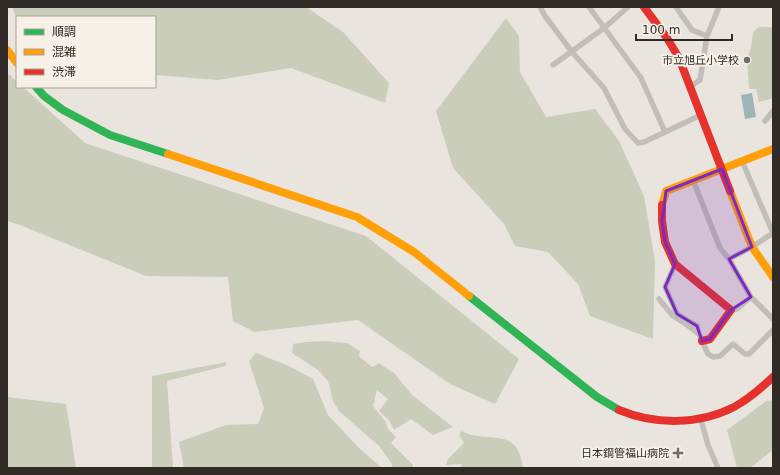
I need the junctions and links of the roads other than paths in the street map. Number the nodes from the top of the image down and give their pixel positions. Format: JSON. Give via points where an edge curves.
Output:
{"nodes":[{"id":1,"x":540,"y":7,"type":"edge"},
{"id":2,"x":589,"y":7,"type":"edge"},
{"id":3,"x":628,"y":7,"type":"edge"},
{"id":4,"x":644,"y":7,"type":"edge"},
{"id":5,"x":676,"y":7,"type":"edge"},
{"id":6,"x":719,"y":7,"type":"edge"},
{"id":7,"x":604,"y":28,"type":"junction"},
{"id":8,"x":707,"y":36,"type":"junction"},
{"id":9,"x":7,"y":50,"type":"edge"},
{"id":10,"x":572,"y":52,"type":"junction"},
{"id":11,"x":16,"y":62,"type":"edge"},
{"id":12,"x":553,"y":64,"type":"dead end"},
{"id":13,"x":691,"y":86,"type":"junction"},
{"id":14,"x":37,"y":88,"type":"edge"},
{"id":15,"x":773,"y":111,"type":"edge"},
{"id":16,"x":701,"y":115,"type":"junction"},
{"id":17,"x":765,"y":121,"type":"dead end"},
{"id":18,"x":665,"y":132,"type":"junction"},
{"id":19,"x":773,"y":149,"type":"edge"},
{"id":20,"x":742,"y":160,"type":"junction"},
{"id":21,"x":722,"y":169,"type":"junction"},
{"id":22,"x":693,"y":180,"type":"junction"},
{"id":23,"x":752,"y":247,"type":"junction"},
{"id":24,"x":729,"y":259,"type":"junction"},
{"id":25,"x":675,"y":264,"type":"junction"},
{"id":26,"x":773,"y":277,"type":"edge"},
{"id":27,"x":751,"y":297,"type":"junction"},
{"id":28,"x":659,"y":299,"type":"dead end"},
{"id":29,"x":731,"y":310,"type":"junction"},
{"id":30,"x":773,"y":319,"type":"edge"},
{"id":31,"x":773,"y":330,"type":"edge"},
{"id":32,"x":700,"y":337,"type":"junction"},
{"id":33,"x":773,"y":377,"type":"edge"},
{"id":34,"x":701,"y":420,"type":"junction"},
{"id":35,"x":718,"y":468,"type":"edge"}],
"edges":[{"from":1,"to":10,"type":"street"},
{"from":2,"to":7,"type":"street"},
{"from":3,"to":7,"type":"street"},
{"from":4,"to":13,"type":"street","via":[[668,38]]},
{"from":5,"to":8,"type":"street","via":[[692,30]]},
{"from":6,"to":8,"type":"street"},
{"from":7,"to":10,"type":"street"},
{"from":7,"to":18,"type":"street","via":[[641,78]]},
{"from":8,"to":13,"type":"street","via":[[700,80]]},
{"from":9,"to":11,"type":"street"},
{"from":10,"to":12,"type":"street"},
{"from":10,"to":18,"type":"street","via":[[604,88],[625,129],[638,144]]},
{"from":13,"to":16,"type":"street"},
{"from":14,"to":34,"type":"street","via":[[63,110],[110,135],[357,217],[414,252],[602,401],[616,409],[650,419],[683,422]]},
{"from":15,"to":17,"type":"street"},
{"from":16,"to":18,"type":"street"},
{"from":16,"to":21,"type":"street"},
{"from":19,"to":20,"type":"street"},
{"from":20,"to":21,"type":"street"},
{"from":20,"to":23,"type":"street","via":[[773,233]]},
{"from":21,"to":22,"type":"street"},
{"from":21,"to":23,"type":"street"},
{"from":22,"to":24,"type":"street","via":[[720,248]]},
{"from":22,"to":25,"type":"street","via":[[666,191],[662,204],[665,242]]},
{"from":23,"to":24,"type":"street"},
{"from":23,"to":26,"type":"street"},
{"from":24,"to":27,"type":"street"},
{"from":25,"to":29,"type":"street"},
{"from":25,"to":32,"type":"street","via":[[665,287],[677,314],[697,326]]},
{"from":27,"to":29,"type":"street","via":[[737,309]]},
{"from":27,"to":30,"type":"street"},
{"from":28,"to":32,"type":"street","via":[[673,316]]},
{"from":29,"to":32,"type":"street","via":[[710,339]]},
{"from":31,"to":32,"type":"street","via":[[749,354],[745,354],[733,344],[720,356],[713,357],[708,354]]},
{"from":33,"to":34,"type":"street","via":[[742,403]]},
{"from":34,"to":35,"type":"street"}]}
